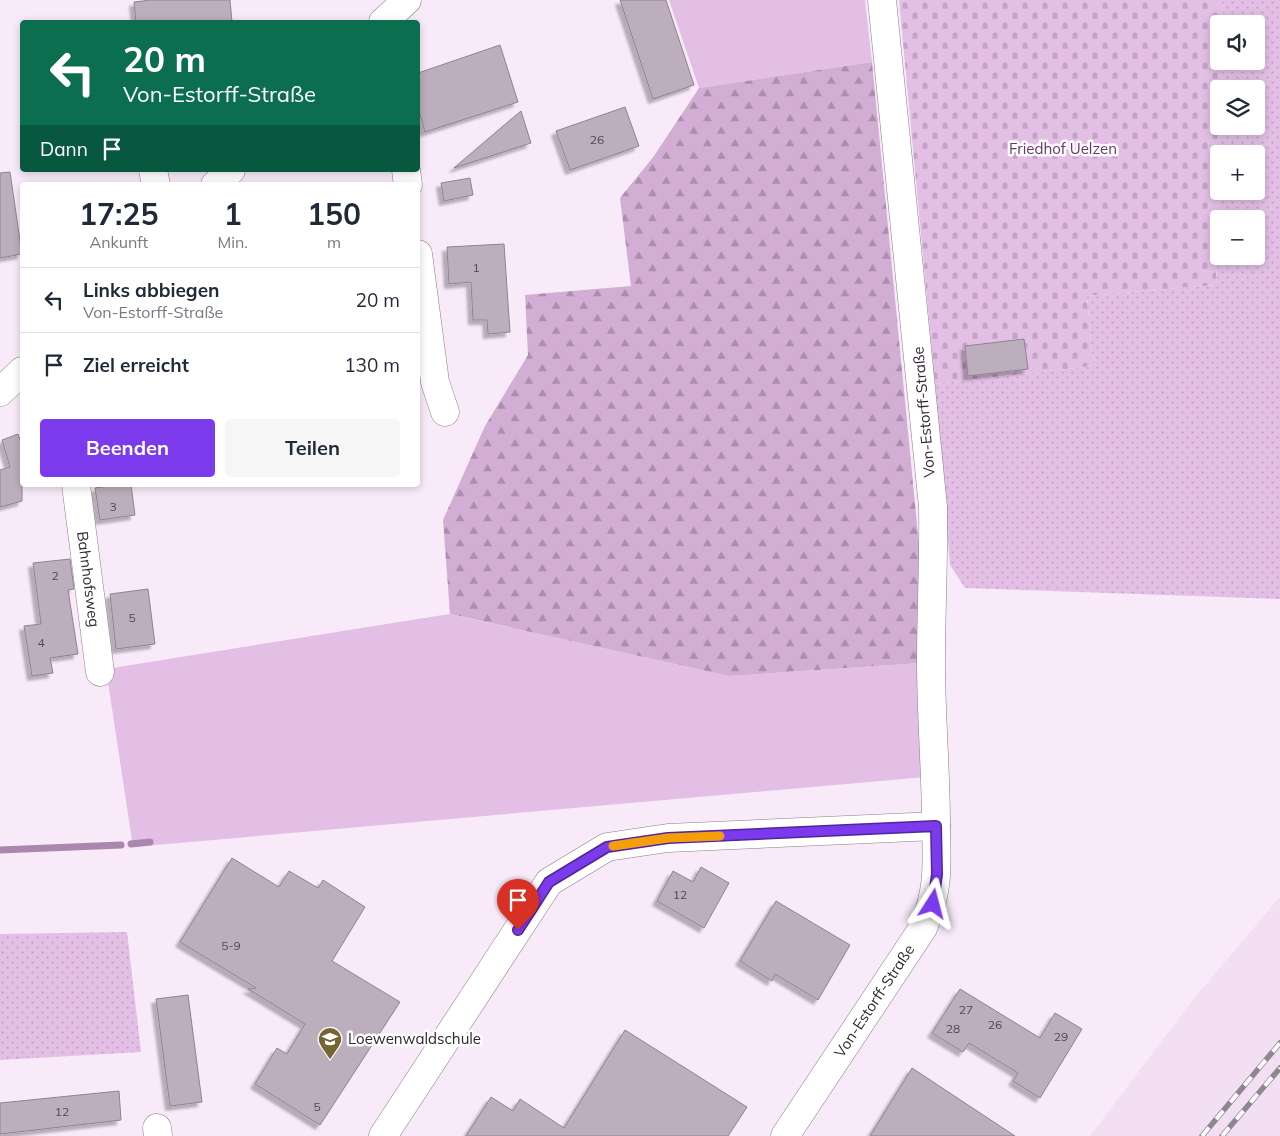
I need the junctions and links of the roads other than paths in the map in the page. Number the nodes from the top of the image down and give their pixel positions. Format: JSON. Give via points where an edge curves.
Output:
{"nodes":[{"id":1,"x":407,"y":0,"type":"edge"},
{"id":2,"x":882,"y":0,"type":"edge"},
{"id":3,"x":385,"y":20,"type":"edge"},
{"id":4,"x":229,"y":172,"type":"edge"},
{"id":5,"x":218,"y":182,"type":"edge"},
{"id":6,"x":420,"y":269,"type":"edge"},
{"id":7,"x":20,"y":372,"type":"edge"},
{"id":8,"x":0,"y":392,"type":"edge"},
{"id":9,"x":445,"y":412,"type":"dead end"},
{"id":10,"x":76,"y":487,"type":"edge"},
{"id":11,"x":100,"y":672,"type":"dead end"},
{"id":12,"x":936,"y":826,"type":"junction"},
{"id":13,"x":383,"y":1136,"type":"edge"},
{"id":14,"x":785,"y":1136,"type":"edge"}],
"edges":[{"from":1,"to":3,"type":"street"},
{"from":2,"to":12,"type":"street","name":"Von-Estorff-Straße","via":[[932,507],[934,561],[930,664]]},
{"from":4,"to":5,"type":"street"},
{"from":6,"to":9,"type":"street","via":[[435,382]]},
{"from":7,"to":8,"type":"street"},
{"from":10,"to":11,"type":"street","name":"Bahnhofsweg"},
{"from":12,"to":13,"type":"street","via":[[668,838],[607,847],[549,882]]},
{"from":12,"to":14,"type":"street","name":"Von-Estorff-Straße","via":[[937,874],[933,904],[923,928]]}]}
